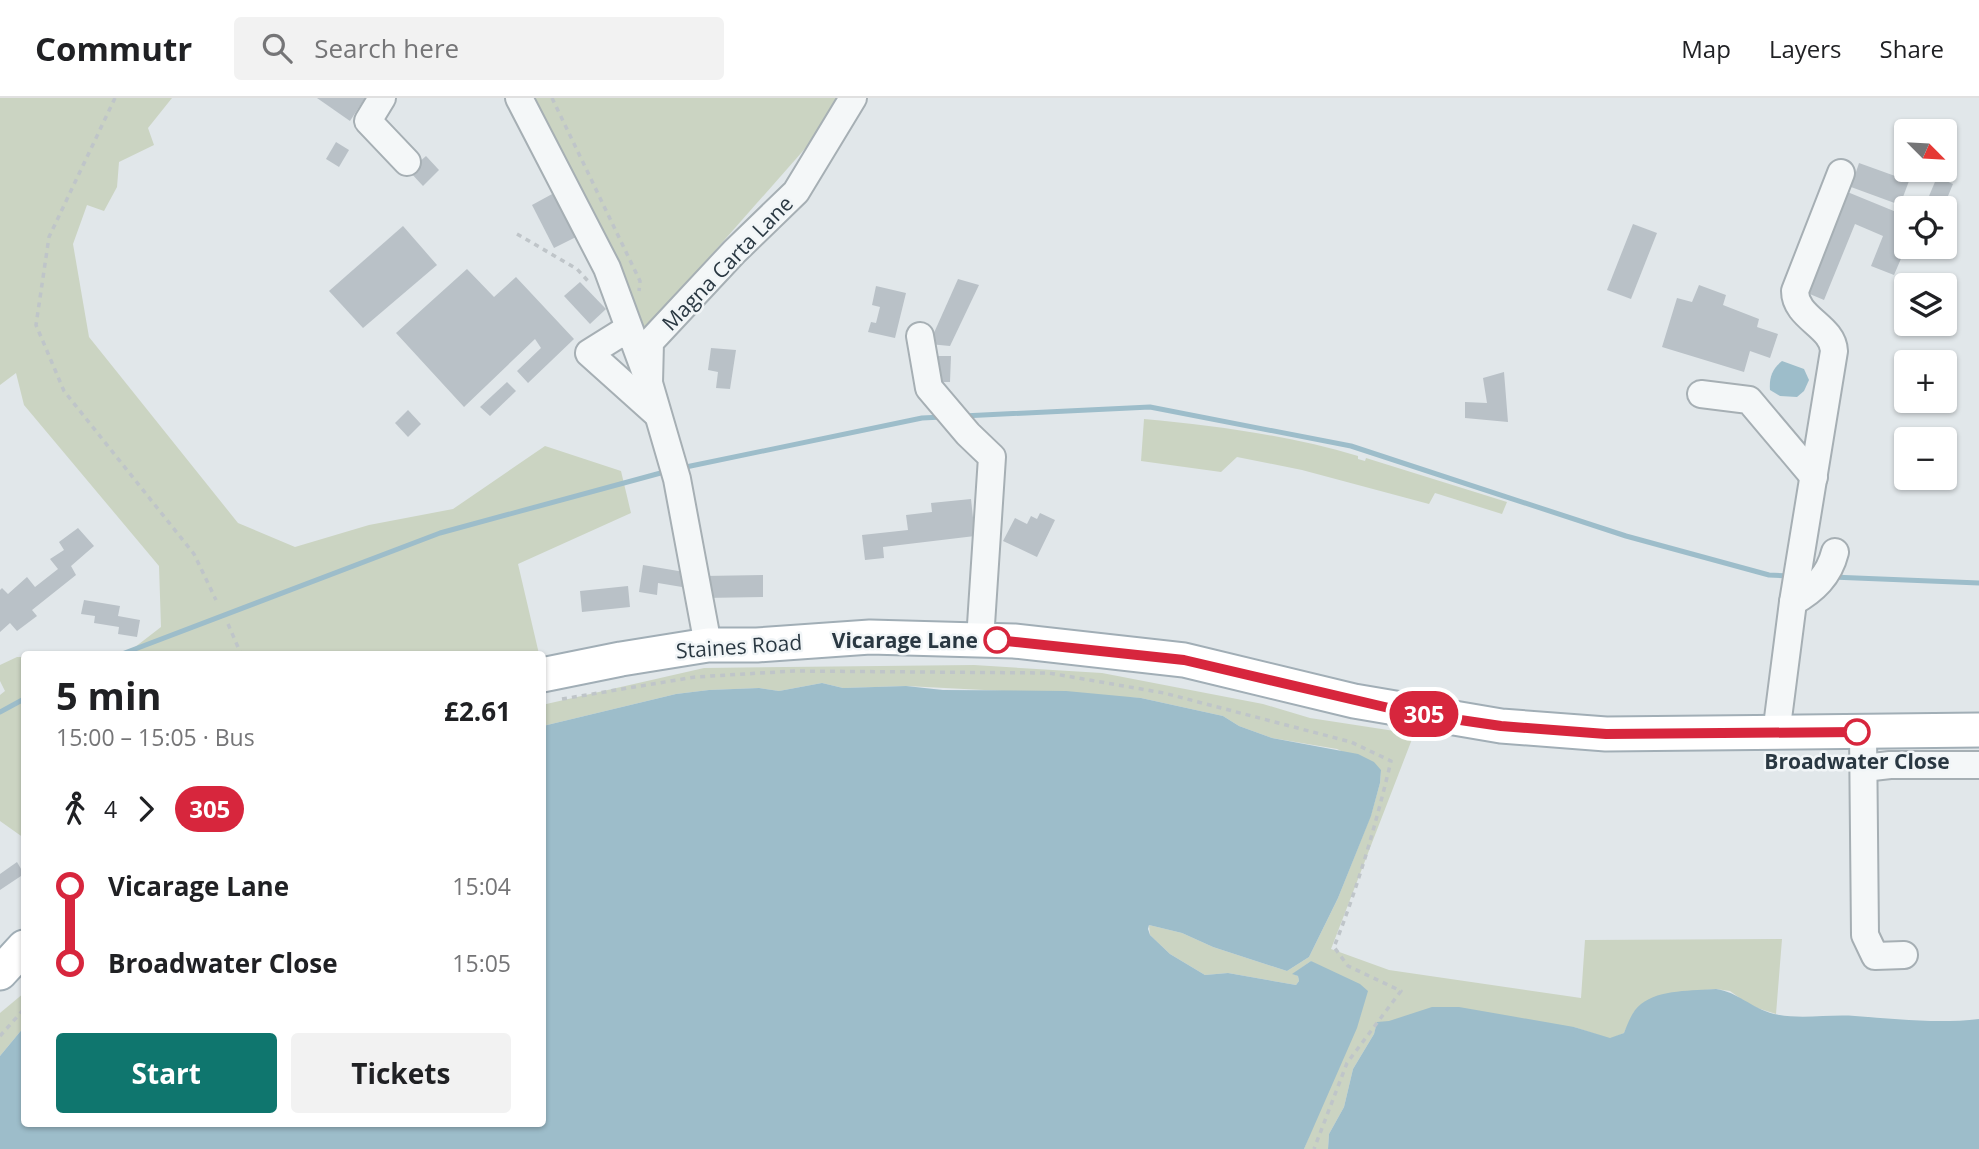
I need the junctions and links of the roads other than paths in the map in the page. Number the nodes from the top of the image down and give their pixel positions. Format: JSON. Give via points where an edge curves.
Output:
{"nodes":[{"id":1,"x":382,"y":98,"type":"edge"},
{"id":2,"x":519,"y":98,"type":"edge"},
{"id":3,"x":853,"y":98,"type":"edge"},
{"id":4,"x":407,"y":162,"type":"dead end"},
{"id":5,"x":1841,"y":173,"type":"dead end"},
{"id":6,"x":920,"y":335,"type":"dead end"},
{"id":7,"x":632,"y":338,"type":"junction"},
{"id":8,"x":649,"y":383,"type":"junction"},
{"id":9,"x":1700,"y":394,"type":"dead end"},
{"id":10,"x":657,"y":414,"type":"junction"},
{"id":11,"x":1814,"y":477,"type":"junction"},
{"id":12,"x":1835,"y":552,"type":"dead end"},
{"id":13,"x":1793,"y":603,"type":"junction"},
{"id":14,"x":980,"y":640,"type":"junction"},
{"id":15,"x":708,"y":645,"type":"junction"},
{"id":16,"x":549,"y":688,"type":"edge"},
{"id":17,"x":1979,"y":730,"type":"edge"},
{"id":18,"x":1863,"y":732,"type":"junction"},
{"id":19,"x":1776,"y":734,"type":"junction"},
{"id":20,"x":1979,"y":765,"type":"edge"},
{"id":21,"x":1864,"y":768,"type":"junction"},
{"id":22,"x":21,"y":950,"type":"edge"},
{"id":23,"x":1904,"y":955,"type":"dead end"},
{"id":24,"x":0,"y":973,"type":"edge"}],
"edges":[{"from":1,"to":4,"type":"street","via":[[368,121]]},
{"from":2,"to":7,"type":"street","via":[[607,268]]},
{"from":3,"to":8,"type":"street","name":"Magna Carta Lane","via":[[796,192],[650,342]]},
{"from":5,"to":11,"type":"street","via":[[1795,291],[1800,307],[1834,346]]},
{"from":6,"to":14,"type":"street","via":[[929,388],[992,457]]},
{"from":7,"to":8,"type":"street"},
{"from":7,"to":10,"type":"street","via":[[621,333],[589,353]]},
{"from":8,"to":10,"type":"street","name":"Magna Carta Lane"},
{"from":9,"to":11,"type":"street","via":[[1749,400]]},
{"from":10,"to":15,"type":"street","name":"Magna Carta Lane","via":[[673,470]]},
{"from":11,"to":13,"type":"street"},
{"from":12,"to":13,"type":"street","via":[[1820,582]]},
{"from":13,"to":19,"type":"street"},
{"from":14,"to":15,"type":"main road","name":"Staines Road","via":[[870,638]]},
{"from":14,"to":19,"type":"main road","name":"Staines Road","via":[[1184,660],[1367,704],[1501,726],[1606,734]]},
{"from":15,"to":16,"type":"main road","name":"Staines Road","via":[[621,659]]},
{"from":17,"to":18,"type":"main road","name":"Staines Road"},
{"from":18,"to":19,"type":"main road","name":"Staines Road"},
{"from":18,"to":21,"type":"street"},
{"from":20,"to":21,"type":"street"},
{"from":21,"to":23,"type":"street","via":[[1865,935],[1875,956]]},
{"from":22,"to":24,"type":"main road"}]}
